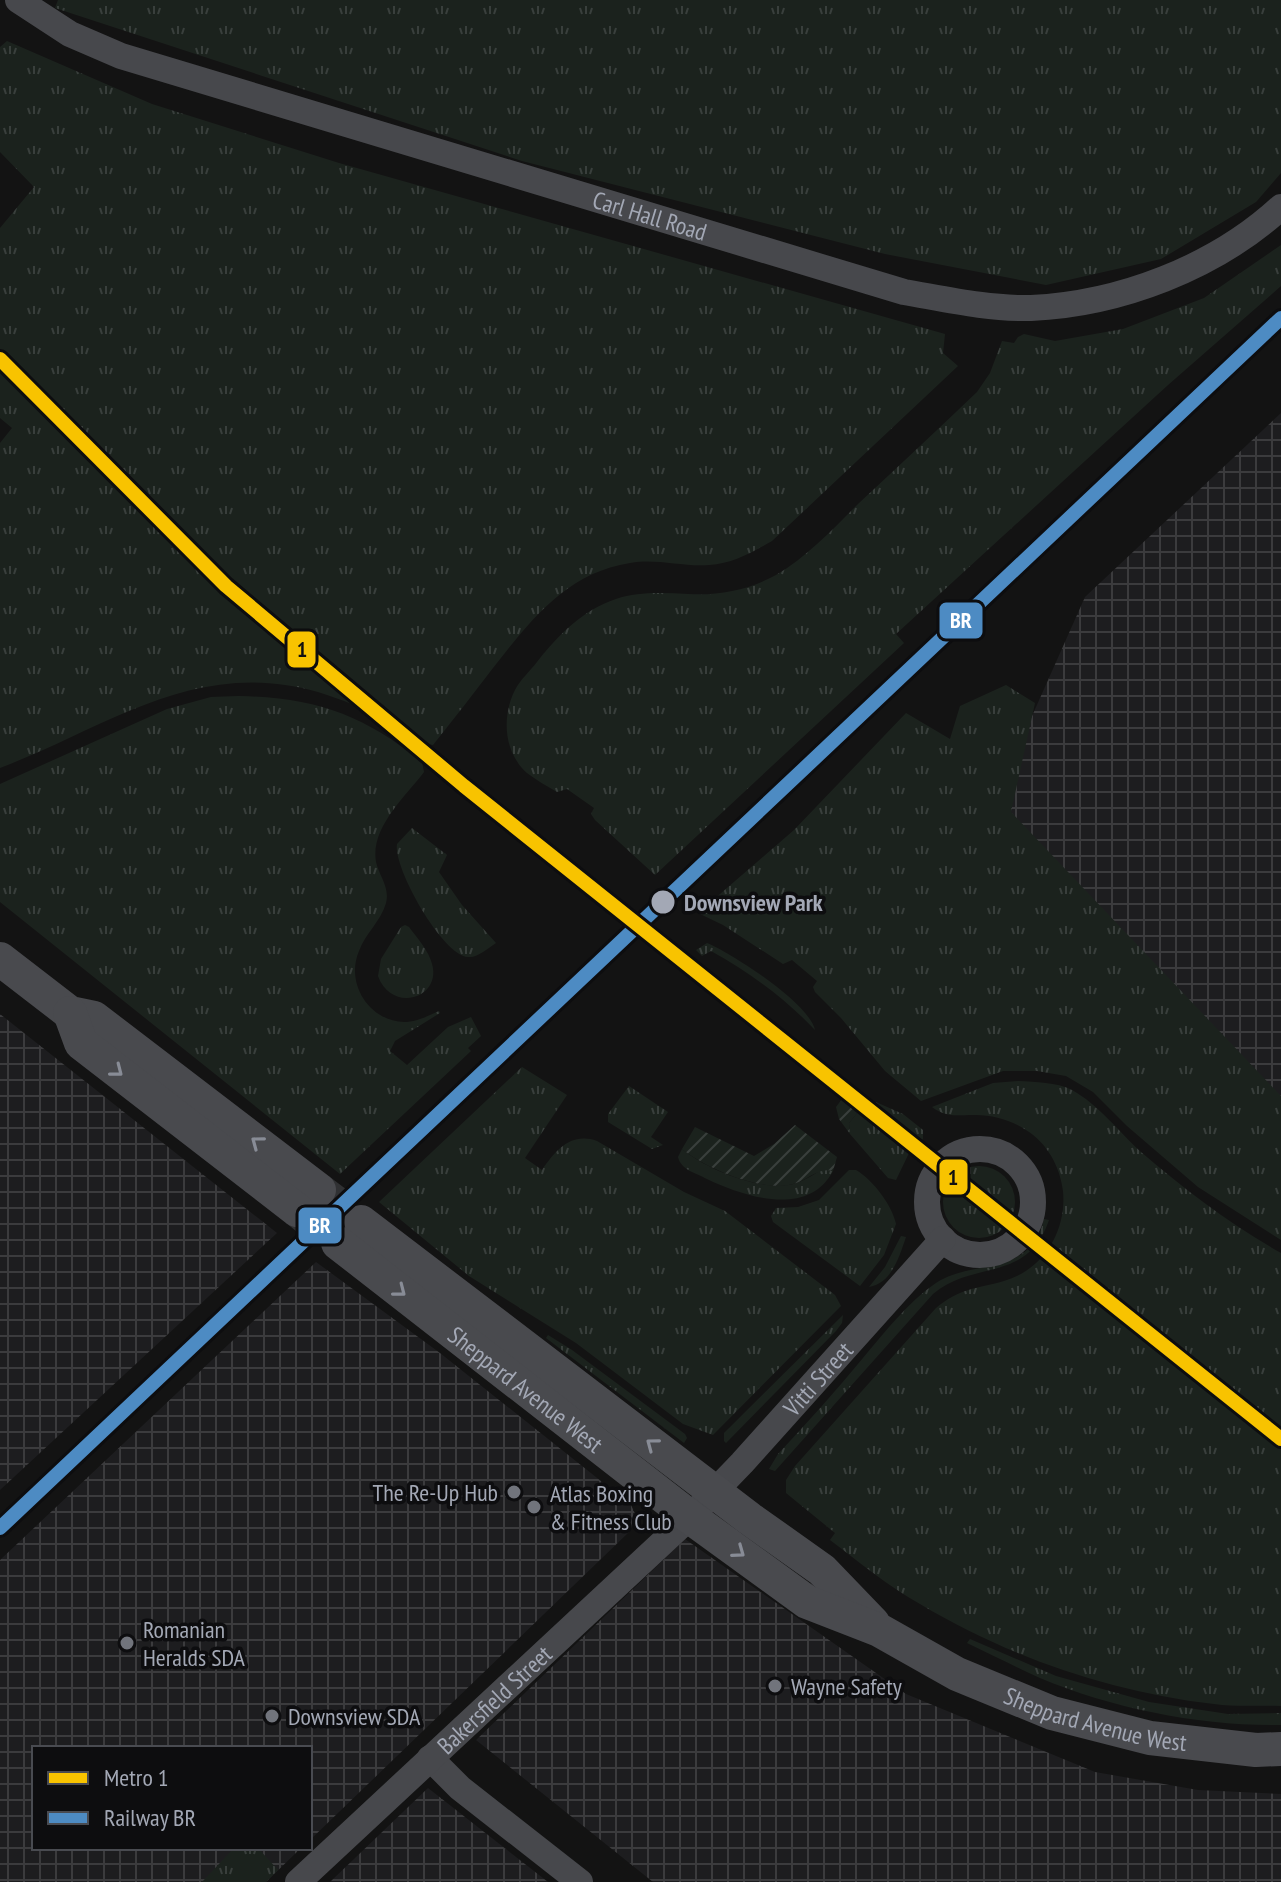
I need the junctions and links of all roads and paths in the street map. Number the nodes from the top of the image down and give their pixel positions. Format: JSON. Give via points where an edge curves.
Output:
{"nodes":[{"id":1,"x":18,"y":0,"type":"edge"},
{"id":2,"x":1281,"y":207,"type":"edge"},
{"id":3,"x":0,"y":959,"type":"edge"},
{"id":4,"x":308,"y":1200,"type":"tunnel mouth"},
{"id":5,"x":943,"y":1239,"type":"junction"},
{"id":6,"x":714,"y":1491,"type":"junction"},
{"id":7,"x":690,"y":1517,"type":"junction"},
{"id":8,"x":879,"y":1630,"type":"junction"},
{"id":9,"x":1281,"y":1749,"type":"edge"},
{"id":10,"x":430,"y":1758,"type":"junction"},
{"id":11,"x":298,"y":1882,"type":"edge"},
{"id":12,"x":580,"y":1882,"type":"edge"}],
"edges":[{"from":1,"to":2,"type":"street","name":"Carl Hall Road","via":[[70,34],[121,56],[904,292],[974,304],[1030,308],[1113,296],[1197,263]]},
{"from":3,"to":4,"type":"main road","via":[[70,1013],[94,1018]]},
{"from":5,"to":5,"type":"street","via":[[975,1255],[1011,1245],[1024,1232],[1033,1197],[1018,1164],[984,1149],[949,1158],[936,1171],[927,1206]]},
{"from":5,"to":6,"type":"street","name":"Vitti Street"},
{"from":6,"to":7,"type":"street","name":"Vitti Street"},
{"from":6,"to":7,"type":"main road","name":"Sheppard Avenue West","one_way":true,"via":[[350,1232]]},
{"from":6,"to":8,"type":"main road","name":"Sheppard Avenue West","via":[[822,1570]]},
{"from":7,"to":8,"type":"main road","name":"Sheppard Avenue West","one_way":true,"via":[[807,1602]]},
{"from":7,"to":10,"type":"street","name":"Bakersfield Street"},
{"from":8,"to":9,"type":"main road","name":"Sheppard Avenue West","via":[[957,1674],[1052,1713],[1150,1738]]},
{"from":10,"to":11,"type":"street","name":"Bakersfield Street"},
{"from":10,"to":12,"type":"street","via":[[460,1788]]}]}
